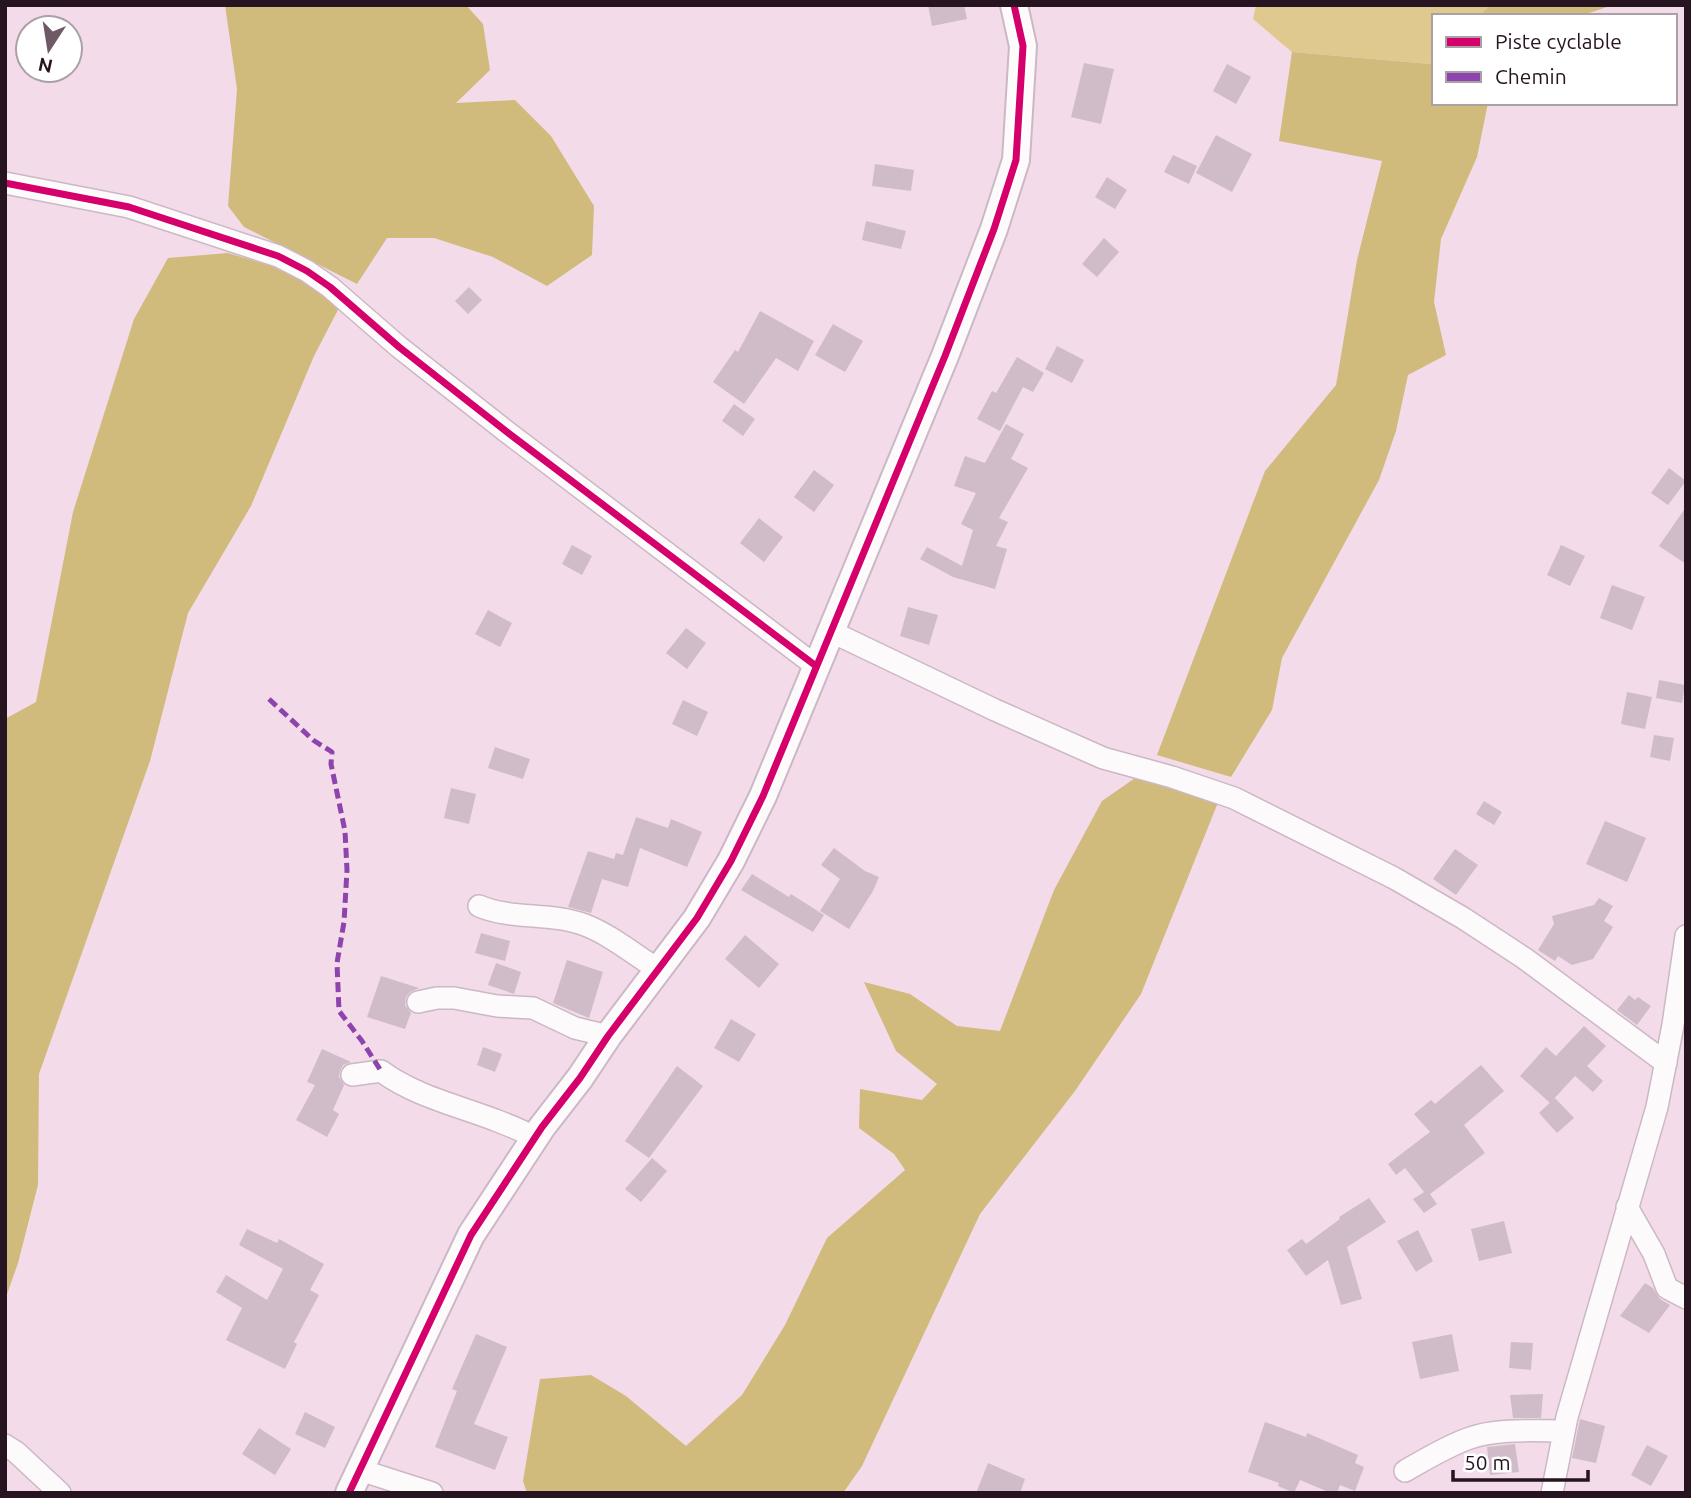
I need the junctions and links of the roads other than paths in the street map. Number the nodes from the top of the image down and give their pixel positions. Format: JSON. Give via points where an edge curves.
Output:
{"nodes":[{"id":1,"x":1014,"y":5,"type":"edge"},
{"id":2,"x":5,"y":183,"type":"edge"},
{"id":3,"x":832,"y":632,"type":"junction"},
{"id":4,"x":816,"y":666,"type":"junction"},
{"id":5,"x":479,"y":906,"type":"dead end"},
{"id":6,"x":1686,"y":936,"type":"edge"},
{"id":7,"x":659,"y":970,"type":"junction"},
{"id":8,"x":418,"y":1002,"type":"dead end"},
{"id":9,"x":608,"y":1036,"type":"junction"},
{"id":10,"x":1666,"y":1063,"type":"junction"},
{"id":11,"x":352,"y":1075,"type":"dead end"},
{"id":12,"x":536,"y":1137,"type":"junction"},
{"id":13,"x":1627,"y":1207,"type":"junction"},
{"id":14,"x":1686,"y":1298,"type":"edge"},
{"id":15,"x":1564,"y":1431,"type":"junction"},
{"id":16,"x":5,"y":1445,"type":"edge"},
{"id":17,"x":1405,"y":1471,"type":"dead end"},
{"id":18,"x":355,"y":1481,"type":"edge"},
{"id":19,"x":60,"y":1493,"type":"edge"},
{"id":20,"x":432,"y":1493,"type":"edge"},
{"id":21,"x":1552,"y":1493,"type":"edge"}],
"edges":[{"from":1,"to":3,"type":"street","via":[[1023,46],[1016,160],[995,229]]},
{"from":2,"to":4,"type":"street","via":[[128,207],[278,256],[307,271],[508,432]]},
{"from":3,"to":4,"type":"street"},
{"from":3,"to":10,"type":"street","via":[[1103,758],[1234,798],[1394,878],[1524,958]]},
{"from":4,"to":7,"type":"street","via":[[731,861]]},
{"from":5,"to":7,"type":"street","via":[[584,925]]},
{"from":6,"to":10,"type":"street"},
{"from":7,"to":9,"type":"street"},
{"from":8,"to":9,"type":"street","via":[[454,998],[533,1008],[575,1028]]},
{"from":9,"to":12,"type":"street"},
{"from":10,"to":13,"type":"street","via":[[1644,1158]]},
{"from":11,"to":12,"type":"street","via":[[381,1071],[400,1085]]},
{"from":12,"to":18,"type":"street","via":[[471,1235]]},
{"from":13,"to":14,"type":"street","via":[[1667,1288]]},
{"from":13,"to":15,"type":"street"},
{"from":15,"to":17,"type":"street","via":[[1525,1430],[1473,1437]]},
{"from":15,"to":21,"type":"street"},
{"from":16,"to":19,"type":"street"},
{"from":18,"to":20,"type":"street"}]}
